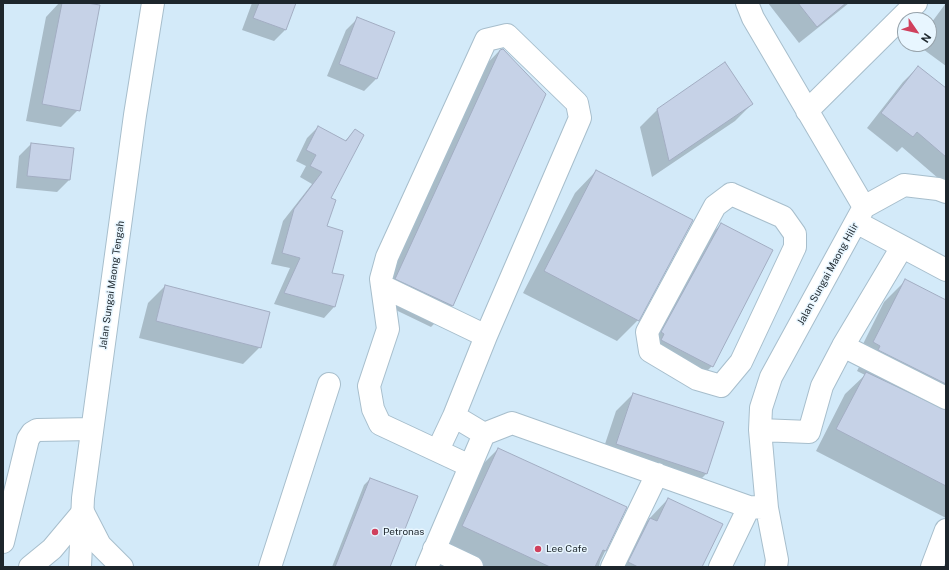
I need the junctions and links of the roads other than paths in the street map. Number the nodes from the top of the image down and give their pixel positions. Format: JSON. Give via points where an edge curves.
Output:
{"nodes":[{"id":1,"x":153,"y":3,"type":"edge"},
{"id":2,"x":747,"y":3,"type":"edge"},
{"id":3,"x":916,"y":3,"type":"edge"},
{"id":4,"x":807,"y":111,"type":"junction"},
{"id":5,"x":946,"y":192,"type":"edge"},
{"id":6,"x":860,"y":215,"type":"junction"},
{"id":7,"x":902,"y":247,"type":"junction"},
{"id":8,"x":946,"y":270,"type":"edge"},
{"id":9,"x":382,"y":286,"type":"junction"},
{"id":10,"x":486,"y":336,"type":"junction"},
{"id":11,"x":843,"y":346,"type":"junction"},
{"id":12,"x":741,"y":362,"type":"junction"},
{"id":13,"x":771,"y":377,"type":"junction"},
{"id":14,"x":330,"y":384,"type":"dead end"},
{"id":15,"x":946,"y":398,"type":"edge"},
{"id":16,"x":454,"y":416,"type":"junction"},
{"id":17,"x":92,"y":429,"type":"junction"},
{"id":18,"x":760,"y":430,"type":"junction"},
{"id":19,"x":484,"y":434,"type":"junction"},
{"id":20,"x":438,"y":450,"type":"junction"},
{"id":21,"x":470,"y":466,"type":"junction"},
{"id":22,"x":657,"y":474,"type":"junction"},
{"id":23,"x":758,"y":508,"type":"junction"},
{"id":24,"x":83,"y":512,"type":"junction"},
{"id":25,"x":946,"y":530,"type":"edge"},
{"id":26,"x":3,"y":542,"type":"edge"},
{"id":27,"x":431,"y":558,"type":"edge"},
{"id":28,"x":30,"y":567,"type":"edge"},
{"id":29,"x":80,"y":567,"type":"edge"},
{"id":30,"x":122,"y":567,"type":"edge"},
{"id":31,"x":270,"y":567,"type":"edge"},
{"id":32,"x":472,"y":567,"type":"edge"},
{"id":33,"x":612,"y":567,"type":"edge"},
{"id":34,"x":720,"y":567,"type":"edge"},
{"id":35,"x":776,"y":567,"type":"edge"},
{"id":36,"x":932,"y":567,"type":"edge"}],
"edges":[{"from":1,"to":17,"type":"street","name":"Jalan Sungai Maong Tengah"},
{"from":2,"to":4,"type":"street","via":[[753,18]]},
{"from":3,"to":4,"type":"street"},
{"from":4,"to":6,"type":"street"},
{"from":5,"to":6,"type":"street","via":[[904,185]]},
{"from":6,"to":7,"type":"street"},
{"from":6,"to":13,"type":"street","name":"Jalan Sungai Maong Hilir"},
{"from":7,"to":8,"type":"street"},
{"from":7,"to":11,"type":"street"},
{"from":9,"to":10,"type":"street"},
{"from":9,"to":10,"type":"street","via":[[381,278],[387,257],[486,40],[507,35],[577,103],[580,118]]},
{"from":9,"to":20,"type":"street","via":[[388,329],[369,386],[373,409],[380,424]]},
{"from":10,"to":16,"type":"street"},
{"from":11,"to":15,"type":"street"},
{"from":11,"to":18,"type":"street","via":[[822,386],[809,432]]},
{"from":12,"to":12,"type":"street","via":[[795,247],[795,234],[783,217],[731,194],[715,206],[647,332],[650,351],[697,379],[721,386]]},
{"from":12,"to":13,"type":"street"},
{"from":13,"to":18,"type":"street","name":"Jalan Sungai Maong Hilir","via":[[761,408]]},
{"from":14,"to":31,"type":"street"},
{"from":16,"to":19,"type":"street"},
{"from":16,"to":20,"type":"street"},
{"from":17,"to":24,"type":"street","name":"Jalan Sungai Maong Tengah"},
{"from":17,"to":26,"type":"street","via":[[37,430],[32,433],[28,439]]},
{"from":18,"to":23,"type":"street","name":"Jalan Sungai Maong Hilir"},
{"from":19,"to":21,"type":"street"},
{"from":19,"to":22,"type":"street","via":[[512,423]]},
{"from":20,"to":21,"type":"street"},
{"from":21,"to":27,"type":"street"},
{"from":22,"to":23,"type":"street"},
{"from":22,"to":33,"type":"street"},
{"from":23,"to":34,"type":"street"},
{"from":23,"to":35,"type":"street","name":"Jalan Sungai Maong Hilir","via":[[777,560]]},
{"from":24,"to":28,"type":"street","via":[[52,549]]},
{"from":24,"to":29,"type":"street","name":"Jalan Sungai Maong Tengah"},
{"from":24,"to":30,"type":"street","via":[[100,545]]},
{"from":25,"to":36,"type":"street"},
{"from":27,"to":32,"type":"street"}]}
